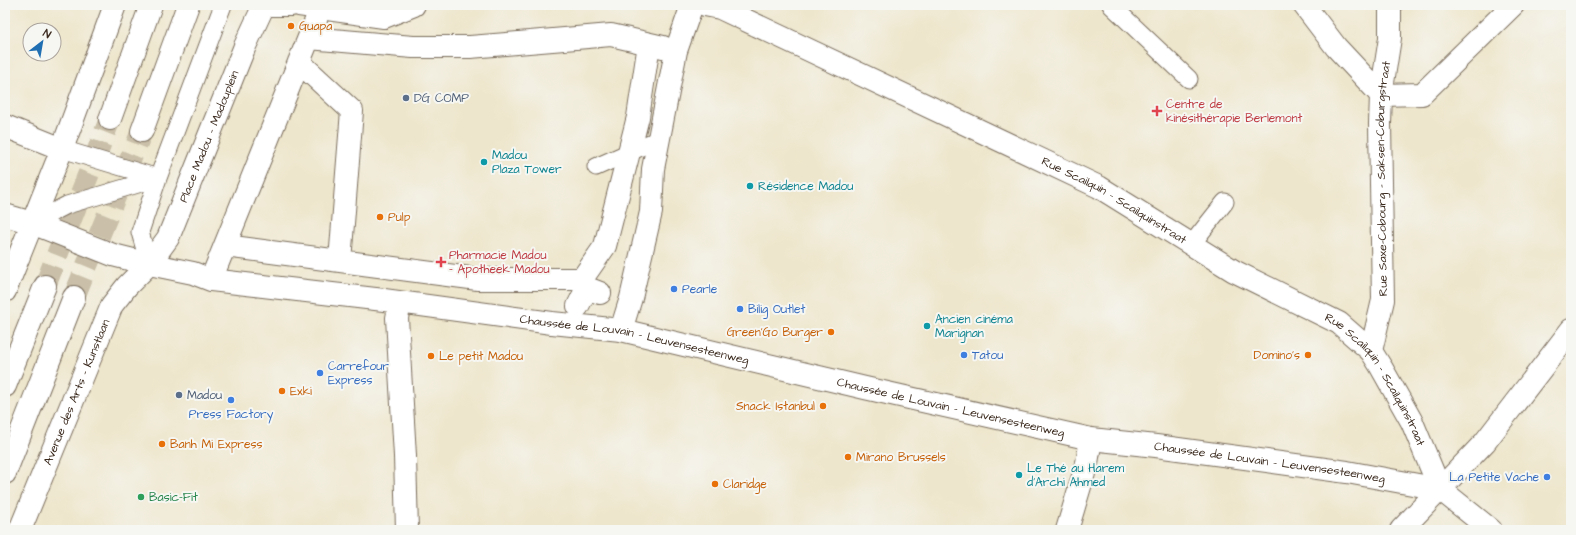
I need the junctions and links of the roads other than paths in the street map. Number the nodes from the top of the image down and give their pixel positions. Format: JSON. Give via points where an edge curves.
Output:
{"nodes":[{"id":1,"x":115,"y":5,"type":"edge"},
{"id":2,"x":151,"y":5,"type":"edge"},
{"id":3,"x":188,"y":5,"type":"edge"},
{"id":4,"x":223,"y":5,"type":"edge"},
{"id":5,"x":263,"y":5,"type":"edge"},
{"id":6,"x":291,"y":5,"type":"edge"},
{"id":7,"x":298,"y":5,"type":"edge"},
{"id":8,"x":414,"y":5,"type":"edge"},
{"id":9,"x":692,"y":5,"type":"edge"},
{"id":10,"x":705,"y":5,"type":"edge"},
{"id":11,"x":1111,"y":5,"type":"edge"},
{"id":12,"x":1304,"y":5,"type":"edge"},
{"id":13,"x":1390,"y":5,"type":"edge"},
{"id":14,"x":1513,"y":5,"type":"edge"},
{"id":15,"x":300,"y":62,"type":"junction"},
{"id":16,"x":1189,"y":79,"type":"dead end"},
{"id":17,"x":1381,"y":95,"type":"junction"},
{"id":18,"x":110,"y":118,"type":"tunnel mouth"},
{"id":19,"x":5,"y":126,"type":"edge"},
{"id":20,"x":142,"y":131,"type":"tunnel mouth"},
{"id":21,"x":659,"y":139,"type":"junction"},
{"id":22,"x":62,"y":149,"type":"junction"},
{"id":23,"x":629,"y":152,"type":"junction"},
{"id":24,"x":596,"y":167,"type":"dead end"},
{"id":25,"x":158,"y":178,"type":"junction"},
{"id":26,"x":1225,"y":202,"type":"dead end"},
{"id":27,"x":5,"y":215,"type":"edge"},
{"id":28,"x":32,"y":223,"type":"junction"},
{"id":29,"x":1191,"y":245,"type":"junction"},
{"id":30,"x":225,"y":246,"type":"junction"},
{"id":31,"x":340,"y":261,"type":"junction"},
{"id":32,"x":149,"y":264,"type":"junction"},
{"id":33,"x":215,"y":270,"type":"dead end"},
{"id":34,"x":45,"y":286,"type":"tunnel mouth"},
{"id":35,"x":5,"y":291,"type":"edge"},
{"id":36,"x":74,"y":298,"type":"tunnel mouth"},
{"id":37,"x":400,"y":303,"type":"junction"},
{"id":38,"x":621,"y":330,"type":"junction"},
{"id":39,"x":1571,"y":330,"type":"edge"},
{"id":40,"x":1371,"y":352,"type":"junction"},
{"id":41,"x":5,"y":386,"type":"edge"},
{"id":42,"x":1091,"y":439,"type":"junction"},
{"id":43,"x":5,"y":473,"type":"edge"},
{"id":44,"x":1440,"y":489,"type":"junction"},
{"id":45,"x":20,"y":530,"type":"edge"},
{"id":46,"x":407,"y":530,"type":"edge"},
{"id":47,"x":1067,"y":530,"type":"edge"},
{"id":48,"x":1401,"y":530,"type":"edge"},
{"id":49,"x":1491,"y":530,"type":"edge"}],
"edges":[{"from":1,"to":22,"type":"main road"},
{"from":2,"to":18,"type":"main road"},
{"from":3,"to":20,"type":"main road"},
{"from":4,"to":25,"type":"lane"},
{"from":5,"to":6,"type":"main road"},
{"from":5,"to":32,"type":"main road","name":"Place Madou - Madouplein","via":[[168,238]]},
{"from":7,"to":8,"type":"main road","via":[[384,17]]},
{"from":9,"to":21,"type":"main road","via":[[676,51]]},
{"from":10,"to":29,"type":"main road","name":"Rue Scailquin - Scailquinstraat","via":[[720,8],[1099,187]]},
{"from":11,"to":16,"type":"lane"},
{"from":12,"to":17,"type":"main road","via":[[1336,47]]},
{"from":13,"to":17,"type":"main road","name":"Rue Saxe-Cobourg - Saksen-Coburgstraat","via":[[1390,38]]},
{"from":14,"to":17,"type":"main road","via":[[1422,94]]},
{"from":15,"to":23,"type":"main road","via":[[312,29],[413,47],[470,47],[611,35],[656,45]]},
{"from":15,"to":30,"type":"main road"},
{"from":15,"to":31,"type":"main road","via":[[352,111]]},
{"from":17,"to":40,"type":"main road","name":"Rue Saxe-Cobourg - Saksen-Coburgstraat","via":[[1383,300]]},
{"from":19,"to":22,"type":"main road"},
{"from":21,"to":23,"type":"lane"},
{"from":21,"to":38,"type":"main road","via":[[653,169],[651,212]]},
{"from":22,"to":25,"type":"lane"},
{"from":22,"to":28,"type":"main road"},
{"from":23,"to":24,"type":"lane"},
{"from":23,"to":31,"type":"main road","via":[[605,246],[587,292]]},
{"from":25,"to":28,"type":"lane","via":[[67,205]]},
{"from":25,"to":32,"type":"lane","via":[[140,232]]},
{"from":26,"to":29,"type":"lane"},
{"from":27,"to":28,"type":"main road"},
{"from":28,"to":32,"type":"main road","via":[[113,255]]},
{"from":28,"to":35,"type":"main road"},
{"from":29,"to":40,"type":"main road","name":"Rue Scailquin - Scailquinstraat","via":[[1234,271],[1339,323]]},
{"from":30,"to":31,"type":"main road"},
{"from":30,"to":33,"type":"main road"},
{"from":32,"to":37,"type":"main road","via":[[211,280]]},
{"from":32,"to":45,"type":"main road","name":"Avenue des Arts - Kunstlaan","via":[[112,304]]},
{"from":34,"to":41,"type":"main road"},
{"from":36,"to":43,"type":"main road"},
{"from":37,"to":38,"type":"main road","name":"Chaussée de Louvain - Leuvensesteenweg"},
{"from":37,"to":46,"type":"main road","via":[[397,318]]},
{"from":38,"to":42,"type":"main road","name":"Chaussée de Louvain - Leuvensesteenweg"},
{"from":39,"to":44,"type":"main road","via":[[1485,442]]},
{"from":40,"to":44,"type":"main road","name":"Rue Scailquin - Scailquinstraat","via":[[1412,422]]},
{"from":42,"to":44,"type":"main road","name":"Chaussée de Louvain - Leuvensesteenweg","via":[[1348,472]]},
{"from":42,"to":47,"type":"main road","via":[[1087,463]]},
{"from":44,"to":48,"type":"main road"},
{"from":44,"to":49,"type":"main road","name":"Chaussée de Louvain - Leuvensesteenweg"}]}
